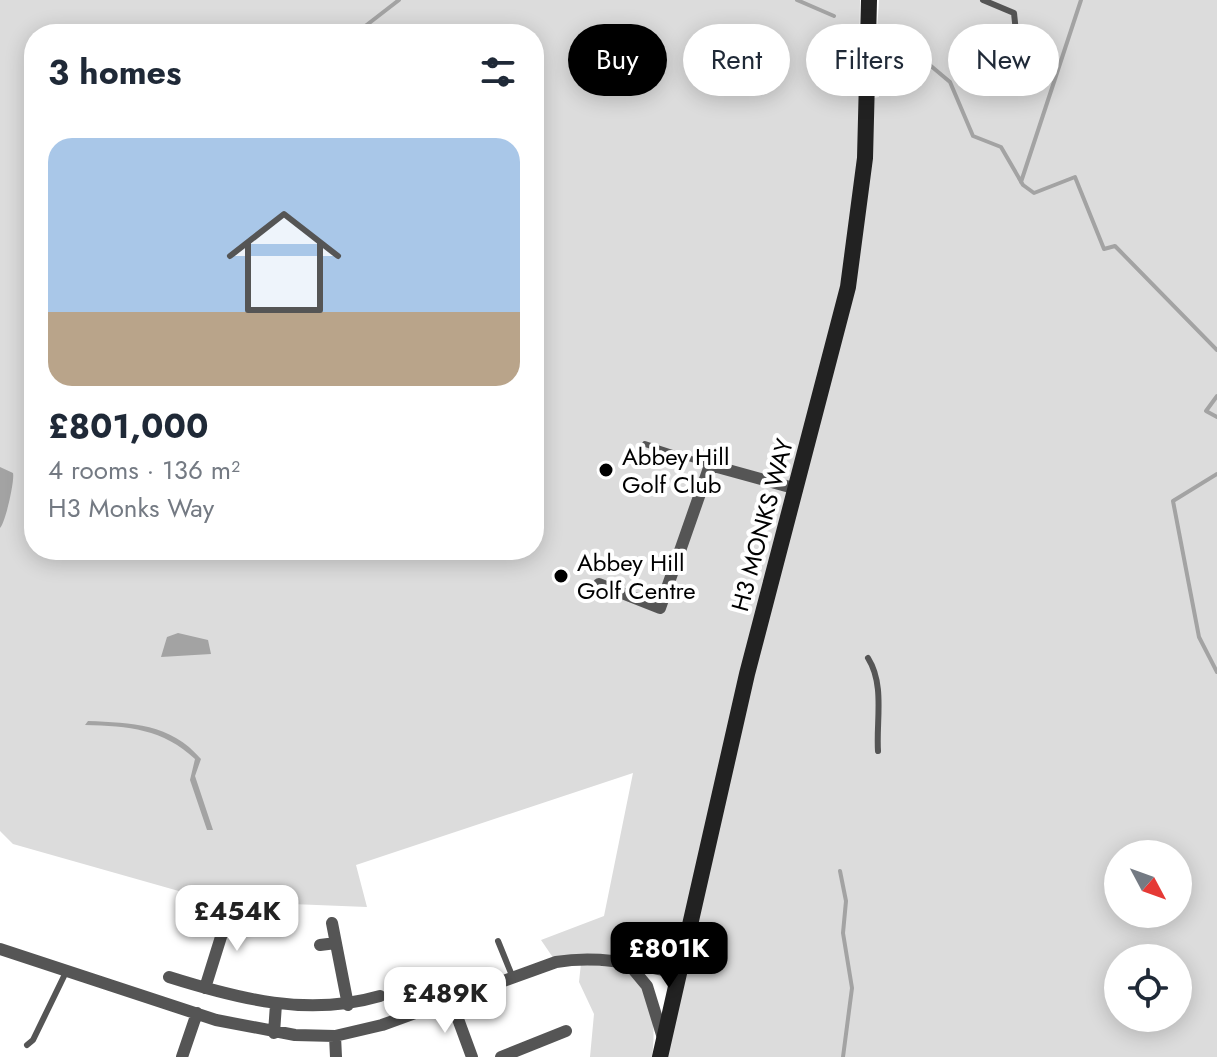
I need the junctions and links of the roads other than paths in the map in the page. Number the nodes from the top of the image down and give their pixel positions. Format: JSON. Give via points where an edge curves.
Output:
{"nodes":[{"id":1,"x":869,"y":0,"type":"edge"},
{"id":2,"x":983,"y":0,"type":"edge"},
{"id":3,"x":1015,"y":24,"type":"edge"},
{"id":4,"x":645,"y":444,"type":"dead end"},
{"id":5,"x":710,"y":465,"type":"junction"},
{"id":6,"x":797,"y":489,"type":"junction"},
{"id":7,"x":599,"y":584,"type":"dead end"},
{"id":8,"x":868,"y":658,"type":"dead end"},
{"id":9,"x":878,"y":751,"type":"dead end"},
{"id":10,"x":230,"y":908,"type":"dead end"},
{"id":11,"x":332,"y":923,"type":"dead end"},
{"id":12,"x":498,"y":941,"type":"dead end"},
{"id":13,"x":336,"y":943,"type":"junction"},
{"id":14,"x":320,"y":945,"type":"dead end"},
{"id":15,"x":0,"y":949,"type":"edge"},
{"id":16,"x":627,"y":962,"type":"junction"},
{"id":17,"x":67,"y":970,"type":"junction"},
{"id":18,"x":678,"y":973,"type":"junction"},
{"id":19,"x":169,"y":977,"type":"dead end"},
{"id":20,"x":513,"y":978,"type":"junction"},
{"id":21,"x":205,"y":988,"type":"junction"},
{"id":22,"x":380,"y":996,"type":"dead end"},
{"id":23,"x":451,"y":1000,"type":"junction"},
{"id":24,"x":276,"y":1004,"type":"junction"},
{"id":25,"x":348,"y":1005,"type":"junction"},
{"id":26,"x":197,"y":1013,"type":"junction"},
{"id":27,"x":566,"y":1031,"type":"dead end"},
{"id":28,"x":274,"y":1033,"type":"junction"},
{"id":29,"x":335,"y":1036,"type":"junction"},
{"id":30,"x":27,"y":1045,"type":"dead end"},
{"id":31,"x":662,"y":1049,"type":"edge"},
{"id":32,"x":182,"y":1057,"type":"edge"},
{"id":33,"x":336,"y":1057,"type":"edge"},
{"id":34,"x":472,"y":1057,"type":"edge"},
{"id":35,"x":501,"y":1057,"type":"edge"}],
"edges":[{"from":1,"to":6,"type":"street","name":"H3 MONKS WAY","via":[[865,158],[848,287]]},
{"from":2,"to":3,"type":"lane","via":[[1014,13]]},
{"from":4,"to":5,"type":"lane"},
{"from":5,"to":6,"type":"street"},
{"from":5,"to":7,"type":"street","via":[[660,608]]},
{"from":6,"to":18,"type":"street","name":"H3 MONKS WAY","via":[[747,674]]},
{"from":8,"to":9,"type":"lane","via":[[880,684]]},
{"from":10,"to":21,"type":"street","via":[[234,926]]},
{"from":11,"to":13,"type":"street"},
{"from":12,"to":20,"type":"lane"},
{"from":13,"to":14,"type":"street"},
{"from":13,"to":25,"type":"street"},
{"from":15,"to":17,"type":"street"},
{"from":16,"to":18,"type":"street"},
{"from":16,"to":20,"type":"street","via":[[585,957]]},
{"from":16,"to":31,"type":"street","via":[[656,1007]]},
{"from":17,"to":26,"type":"street"},
{"from":17,"to":30,"type":"lane"},
{"from":18,"to":31,"type":"street","name":"H3 MONKS WAY"},
{"from":19,"to":21,"type":"street"},
{"from":20,"to":23,"type":"street"},
{"from":21,"to":24,"type":"street"},
{"from":22,"to":25,"type":"street"},
{"from":23,"to":29,"type":"street"},
{"from":23,"to":34,"type":"street"},
{"from":24,"to":25,"type":"street"},
{"from":24,"to":28,"type":"street"},
{"from":26,"to":28,"type":"street"},
{"from":26,"to":32,"type":"street"},
{"from":27,"to":35,"type":"street"},
{"from":28,"to":29,"type":"street"},
{"from":29,"to":33,"type":"street"}]}
